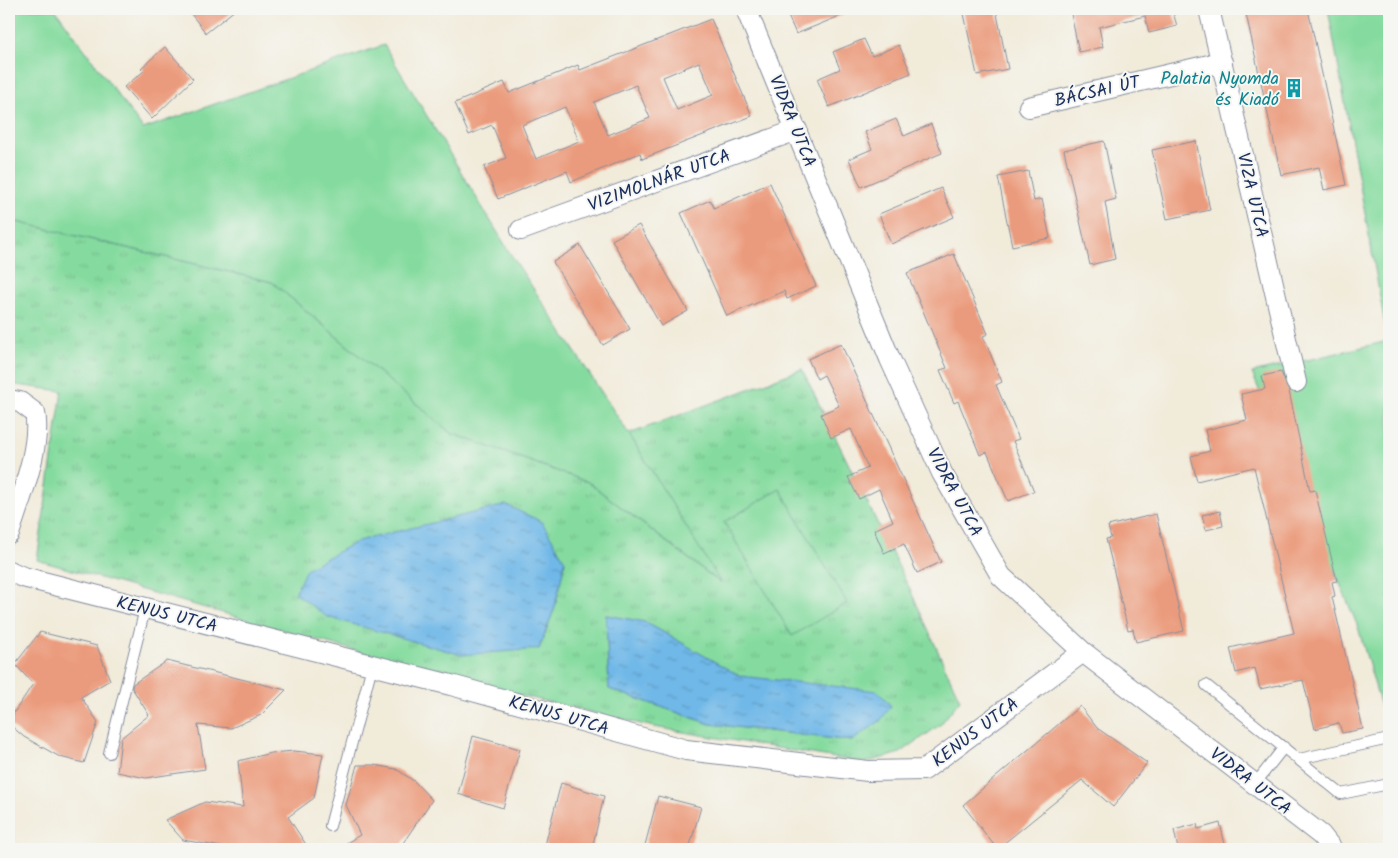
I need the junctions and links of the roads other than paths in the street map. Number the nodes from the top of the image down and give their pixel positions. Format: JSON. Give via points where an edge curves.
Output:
{"nodes":[{"id":1,"x":746,"y":9,"type":"edge"},
{"id":2,"x":1209,"y":9,"type":"edge"},
{"id":3,"x":1222,"y":62,"type":"junction"},
{"id":4,"x":1029,"y":107,"type":"dead end"},
{"id":5,"x":797,"y":130,"type":"junction"},
{"id":6,"x":521,"y":230,"type":"dead end"},
{"id":7,"x":1296,"y":382,"type":"dead end"},
{"id":8,"x":9,"y":400,"type":"edge"},
{"id":9,"x":9,"y":534,"type":"edge"},
{"id":10,"x":9,"y":571,"type":"edge"},
{"id":11,"x":145,"y":609,"type":"junction"},
{"id":12,"x":1083,"y":652,"type":"junction"},
{"id":13,"x":372,"y":666,"type":"junction"},
{"id":14,"x":1206,"y":685,"type":"dead end"},
{"id":15,"x":1389,"y":738,"type":"edge"},
{"id":16,"x":1284,"y":747,"type":"junction"},
{"id":17,"x":109,"y":753,"type":"dead end"},
{"id":18,"x":1299,"y":759,"type":"junction"},
{"id":19,"x":1254,"y":784,"type":"junction"},
{"id":20,"x":1389,"y":784,"type":"edge"},
{"id":21,"x":330,"y":826,"type":"dead end"},
{"id":22,"x":1332,"y":849,"type":"edge"}],
"edges":[{"from":1,"to":5,"type":"street","name":"VIDRA UTCA"},
{"from":2,"to":3,"type":"street","name":"VIZA UTCA"},
{"from":3,"to":4,"type":"street","name":"BÁCSAI ÚT"},
{"from":3,"to":7,"type":"street","name":"VIZA UTCA"},
{"from":5,"to":6,"type":"street","name":"VIZIMOLNÁR UTCA"},
{"from":5,"to":12,"type":"street","name":"VIDRA UTCA","via":[[890,359],[942,473],[1001,576]]},
{"from":8,"to":9,"type":"street","via":[[20,402],[35,412],[38,427]]},
{"from":10,"to":11,"type":"street","name":"KENUS UTCA"},
{"from":11,"to":13,"type":"street","name":"KENUS UTCA"},
{"from":11,"to":17,"type":"lane"},
{"from":12,"to":13,"type":"street","name":"KENUS UTCA","via":[[924,770],[868,771],[686,750]]},
{"from":12,"to":19,"type":"street","name":"VIDRA UTCA"},
{"from":13,"to":21,"type":"lane"},
{"from":14,"to":16,"type":"lane"},
{"from":15,"to":18,"type":"lane"},
{"from":16,"to":18,"type":"lane"},
{"from":16,"to":19,"type":"lane"},
{"from":18,"to":20,"type":"lane","via":[[1341,794]]},
{"from":19,"to":22,"type":"street","name":"VIDRA UTCA","via":[[1321,835]]}]}
